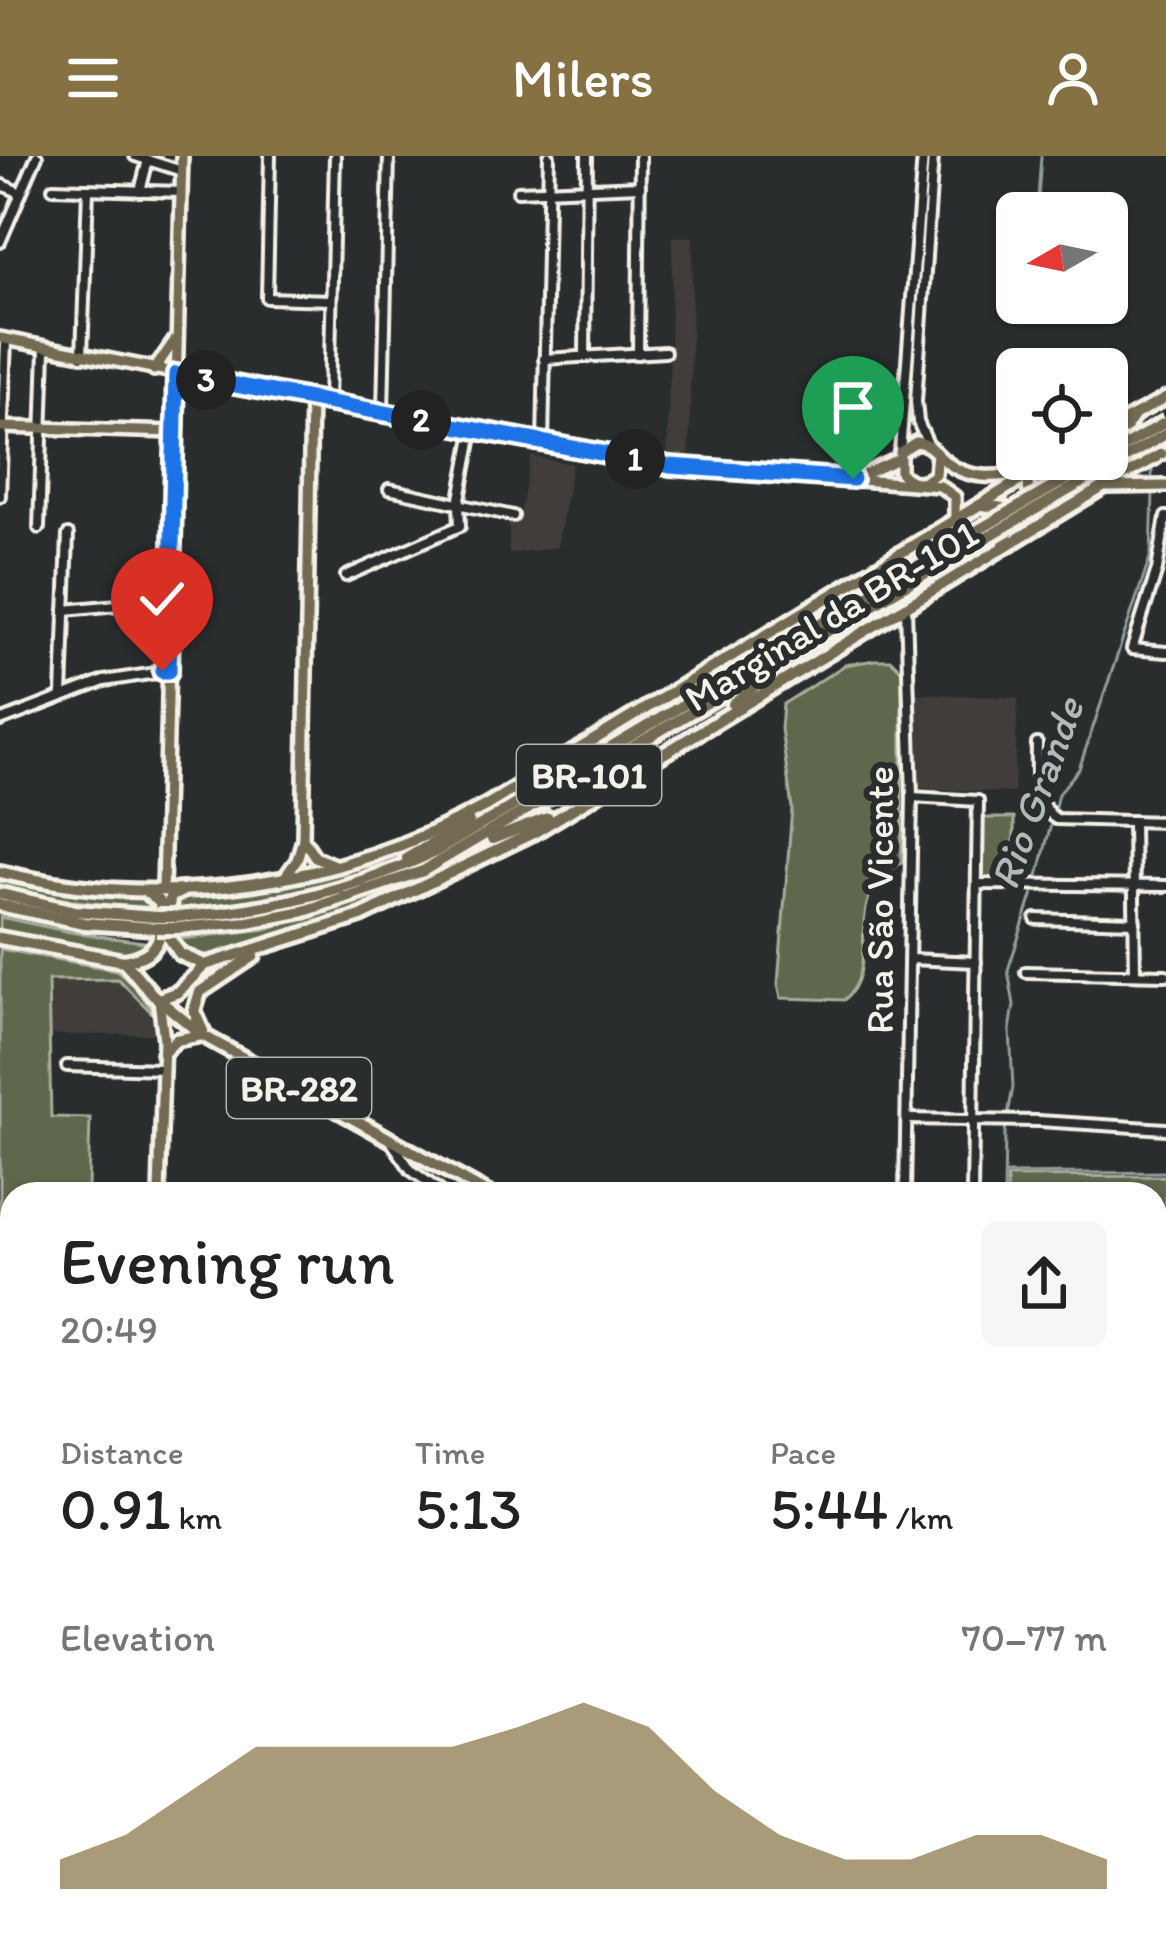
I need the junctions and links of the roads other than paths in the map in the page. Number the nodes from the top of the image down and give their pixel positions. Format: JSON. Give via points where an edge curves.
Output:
{"nodes":[{"id":1,"x":37,"y":156,"type":"edge"},
{"id":2,"x":135,"y":156,"type":"edge"},
{"id":3,"x":182,"y":156,"type":"edge"},
{"id":4,"x":270,"y":156,"type":"edge"},
{"id":5,"x":335,"y":156,"type":"edge"},
{"id":6,"x":389,"y":156,"type":"edge"},
{"id":7,"x":549,"y":156,"type":"edge"},
{"id":8,"x":587,"y":156,"type":"edge"},
{"id":9,"x":640,"y":156,"type":"edge"},
{"id":10,"x":923,"y":156,"type":"edge"},
{"id":11,"x":933,"y":156,"type":"edge"},
{"id":12,"x":148,"y":160,"type":"junction"},
{"id":13,"x":182,"y":172,"type":"junction"},
{"id":14,"x":0,"y":184,"type":"edge"},
{"id":15,"x":640,"y":186,"type":"junction"},
{"id":16,"x":53,"y":188,"type":"dead end"},
{"id":17,"x":587,"y":188,"type":"junction"},
{"id":18,"x":88,"y":189,"type":"junction"},
{"id":19,"x":549,"y":190,"type":"junction"},
{"id":20,"x":140,"y":191,"type":"junction"},
{"id":21,"x":518,"y":191,"type":"dead end"},
{"id":22,"x":181,"y":192,"type":"junction"},
{"id":23,"x":21,"y":193,"type":"junction"},
{"id":24,"x":0,"y":242,"type":"edge"},
{"id":25,"x":331,"y":300,"type":"junction"},
{"id":26,"x":178,"y":332,"type":"junction"},
{"id":27,"x":3,"y":339,"type":"edge"},
{"id":28,"x":45,"y":349,"type":"junction"},
{"id":29,"x":665,"y":352,"type":"dead end"},
{"id":30,"x":638,"y":354,"type":"junction"},
{"id":31,"x":82,"y":356,"type":"junction"},
{"id":32,"x":585,"y":357,"type":"junction"},
{"id":33,"x":544,"y":359,"type":"junction"},
{"id":34,"x":154,"y":370,"type":"junction"},
{"id":35,"x":176,"y":374,"type":"junction"},
{"id":36,"x":1166,"y":398,"type":"edge"},
{"id":37,"x":311,"y":399,"type":"junction"},
{"id":38,"x":329,"y":402,"type":"junction"},
{"id":39,"x":383,"y":412,"type":"junction"},
{"id":40,"x":1135,"y":415,"type":"junction"},
{"id":41,"x":1128,"y":419,"type":"edge"},
{"id":42,"x":1166,"y":422,"type":"edge"},
{"id":43,"x":1,"y":427,"type":"edge"},
{"id":44,"x":40,"y":428,"type":"junction"},
{"id":45,"x":472,"y":431,"type":"junction"},
{"id":46,"x":175,"y":432,"type":"junction"},
{"id":47,"x":1166,"y":434,"type":"edge"},
{"id":48,"x":543,"y":444,"type":"junction"},
{"id":49,"x":928,"y":444,"type":"junction"},
{"id":50,"x":1128,"y":446,"type":"edge"},
{"id":51,"x":1164,"y":453,"type":"edge"},
{"id":52,"x":937,"y":454,"type":"junction"},
{"id":53,"x":899,"y":456,"type":"junction"},
{"id":54,"x":1128,"y":472,"type":"edge"},
{"id":55,"x":1128,"y":474,"type":"edge"},
{"id":56,"x":996,"y":477,"type":"edge"},
{"id":57,"x":853,"y":479,"type":"junction"},
{"id":58,"x":1021,"y":480,"type":"edge"},
{"id":59,"x":1031,"y":480,"type":"edge"},
{"id":60,"x":1073,"y":480,"type":"edge"},
{"id":61,"x":1104,"y":480,"type":"edge"},
{"id":62,"x":1115,"y":480,"type":"edge"},
{"id":63,"x":917,"y":482,"type":"junction"},
{"id":64,"x":1166,"y":486,"type":"edge"},
{"id":65,"x":1103,"y":487,"type":"junction"},
{"id":66,"x":1149,"y":487,"type":"junction"},
{"id":67,"x":389,"y":488,"type":"dead end"},
{"id":68,"x":0,"y":496,"type":"edge"},
{"id":69,"x":459,"y":504,"type":"junction"},
{"id":70,"x":980,"y":506,"type":"junction"},
{"id":71,"x":1056,"y":514,"type":"junction"},
{"id":72,"x":513,"y":516,"type":"dead end"},
{"id":73,"x":1166,"y":517,"type":"edge"},
{"id":74,"x":955,"y":521,"type":"junction"},
{"id":75,"x":39,"y":528,"type":"dead end"},
{"id":76,"x":68,"y":535,"type":"dead end"},
{"id":77,"x":969,"y":542,"type":"junction"},
{"id":78,"x":1002,"y":546,"type":"junction"},
{"id":79,"x":346,"y":576,"type":"dead end"},
{"id":80,"x":171,"y":600,"type":"junction"},
{"id":81,"x":906,"y":606,"type":"junction"},
{"id":82,"x":65,"y":610,"type":"junction"},
{"id":83,"x":804,"y":646,"type":"junction"},
{"id":84,"x":1166,"y":652,"type":"edge"},
{"id":85,"x":169,"y":671,"type":"junction"},
{"id":86,"x":62,"y":695,"type":"junction"},
{"id":87,"x":0,"y":721,"type":"edge"},
{"id":88,"x":703,"y":729,"type":"junction"},
{"id":89,"x":1037,"y":744,"type":"dead end"},
{"id":90,"x":517,"y":787,"type":"junction"},
{"id":91,"x":912,"y":796,"type":"junction"},
{"id":92,"x":572,"y":808,"type":"junction"},
{"id":93,"x":1133,"y":821,"type":"junction"},
{"id":94,"x":1166,"y":822,"type":"edge"},
{"id":95,"x":303,"y":839,"type":"junction"},
{"id":96,"x":456,"y":854,"type":"junction"},
{"id":97,"x":337,"y":866,"type":"junction"},
{"id":98,"x":0,"y":872,"type":"edge"},
{"id":99,"x":379,"y":876,"type":"junction"},
{"id":100,"x":284,"y":878,"type":"junction"},
{"id":101,"x":977,"y":884,"type":"junction"},
{"id":102,"x":1132,"y":886,"type":"junction"},
{"id":103,"x":1166,"y":886,"type":"edge"},
{"id":104,"x":163,"y":890,"type":"junction"},
{"id":105,"x":184,"y":890,"type":"junction"},
{"id":106,"x":143,"y":891,"type":"junction"},
{"id":107,"x":0,"y":894,"type":"edge"},
{"id":108,"x":0,"y":907,"type":"edge"},
{"id":109,"x":1036,"y":919,"type":"dead end"},
{"id":110,"x":1135,"y":922,"type":"junction"},
{"id":111,"x":156,"y":923,"type":"junction"},
{"id":112,"x":174,"y":927,"type":"junction"},
{"id":113,"x":0,"y":938,"type":"edge"},
{"id":114,"x":267,"y":949,"type":"junction"},
{"id":115,"x":910,"y":959,"type":"junction"},
{"id":116,"x":124,"y":961,"type":"junction"},
{"id":117,"x":976,"y":962,"type":"junction"},
{"id":118,"x":205,"y":965,"type":"junction"},
{"id":119,"x":1025,"y":972,"type":"dead end"},
{"id":120,"x":1135,"y":974,"type":"junction"},
{"id":121,"x":1166,"y":975,"type":"edge"},
{"id":122,"x":143,"y":982,"type":"junction"},
{"id":123,"x":183,"y":988,"type":"junction"},
{"id":124,"x":159,"y":999,"type":"junction"},
{"id":125,"x":175,"y":1013,"type":"junction"},
{"id":126,"x":206,"y":1037,"type":"junction"},
{"id":127,"x":163,"y":1047,"type":"junction"},
{"id":128,"x":67,"y":1066,"type":"dead end"},
{"id":129,"x":163,"y":1069,"type":"junction"},
{"id":130,"x":907,"y":1119,"type":"junction"},
{"id":131,"x":974,"y":1120,"type":"junction"},
{"id":132,"x":1166,"y":1129,"type":"edge"},
{"id":133,"x":388,"y":1138,"type":"junction"},
{"id":134,"x":159,"y":1182,"type":"edge"},
{"id":135,"x":426,"y":1182,"type":"edge"},
{"id":136,"x":467,"y":1182,"type":"edge"},
{"id":137,"x":905,"y":1182,"type":"edge"},
{"id":138,"x":972,"y":1182,"type":"edge"}],
"edges":[{"from":1,"to":23,"type":"street"},
{"from":2,"to":12,"type":"street"},
{"from":3,"to":13,"type":"main road"},
{"from":4,"to":25,"type":"street","via":[[267,298]]},
{"from":5,"to":25,"type":"street"},
{"from":6,"to":39,"type":"street"},
{"from":7,"to":19,"type":"street"},
{"from":8,"to":17,"type":"street"},
{"from":9,"to":15,"type":"street"},
{"from":10,"to":53,"type":"street"},
{"from":11,"to":49,"type":"street","via":[[916,378]]},
{"from":12,"to":13,"type":"street"},
{"from":12,"to":20,"type":"street"},
{"from":13,"to":22,"type":"main road"},
{"from":14,"to":23,"type":"street"},
{"from":15,"to":17,"type":"street"},
{"from":15,"to":30,"type":"street"},
{"from":16,"to":18,"type":"street"},
{"from":17,"to":19,"type":"street"},
{"from":17,"to":32,"type":"street"},
{"from":18,"to":20,"type":"street"},
{"from":18,"to":31,"type":"street"},
{"from":19,"to":21,"type":"street"},
{"from":19,"to":33,"type":"street"},
{"from":20,"to":22,"type":"street"},
{"from":22,"to":26,"type":"main road"},
{"from":23,"to":24,"type":"street"},
{"from":25,"to":38,"type":"street"},
{"from":26,"to":34,"type":"main road"},
{"from":26,"to":35,"type":"main road"},
{"from":27,"to":28,"type":"main road"},
{"from":27,"to":43,"type":"street"},
{"from":28,"to":31,"type":"main road"},
{"from":28,"to":44,"type":"street"},
{"from":29,"to":30,"type":"street"},
{"from":30,"to":32,"type":"street"},
{"from":31,"to":34,"type":"main road"},
{"from":32,"to":33,"type":"street"},
{"from":33,"to":48,"type":"street"},
{"from":34,"to":35,"type":"main road"},
{"from":35,"to":37,"type":"main road"},
{"from":35,"to":46,"type":"main road"},
{"from":36,"to":40,"type":"main road"},
{"from":37,"to":38,"type":"main road"},
{"from":37,"to":95,"type":"main road"},
{"from":38,"to":39,"type":"main road"},
{"from":39,"to":45,"type":"main road"},
{"from":40,"to":41,"type":"main road"},
{"from":40,"to":51,"type":"main road","via":[[1126,427],[1128,447],[1144,457]]},
{"from":42,"to":50,"type":"highway","number":"BR-101","bridge":true},
{"from":43,"to":44,"type":"main road"},
{"from":43,"to":68,"type":"street"},
{"from":44,"to":46,"type":"main road"},
{"from":44,"to":75,"type":"street"},
{"from":45,"to":48,"type":"main road"},
{"from":45,"to":69,"type":"street"},
{"from":46,"to":80,"type":"main road"},
{"from":47,"to":77,"type":"highway","number":"BR-101","bridge":true},
{"from":48,"to":57,"type":"main road","via":[[686,468]]},
{"from":49,"to":52,"type":"main road"},
{"from":49,"to":53,"type":"main road","via":[[916,442]]},
{"from":51,"to":54,"type":"main road","name":"Marginal da BR-101"},
{"from":52,"to":56,"type":"main road","via":[[961,472]]},
{"from":52,"to":63,"type":"main road","via":[[935,474]]},
{"from":53,"to":57,"type":"main road"},
{"from":53,"to":63,"type":"main road","via":[[904,478]]},
{"from":55,"to":66,"type":"main road"},
{"from":57,"to":63,"type":"main road"},
{"from":58,"to":70,"type":"highway","name":"Marginal da BR-101"},
{"from":59,"to":71,"type":"main road","via":[[1034,504]]},
{"from":60,"to":77,"type":"highway","number":"BR-101","bridge":true},
{"from":61,"to":65,"type":"highway"},
{"from":62,"to":65,"type":"main road","name":"Marginal da BR-101"},
{"from":63,"to":74,"type":"main road","via":[[951,491]]},
{"from":64,"to":66,"type":"main road"},
{"from":65,"to":66,"type":"main road"},
{"from":65,"to":71,"type":"highway","name":"Marginal da BR-101"},
{"from":67,"to":69,"type":"street"},
{"from":69,"to":72,"type":"street"},
{"from":69,"to":79,"type":"street","via":[[460,526]]},
{"from":70,"to":74,"type":"highway","name":"Marginal da BR-101"},
{"from":70,"to":78,"type":"highway","via":[[1009,516]]},
{"from":71,"to":78,"type":"highway","name":"Marginal da BR-101"},
{"from":73,"to":84,"type":"street","via":[[1132,649]]},
{"from":74,"to":90,"type":"highway","name":"Marginal da BR-101"},
{"from":76,"to":82,"type":"street"},
{"from":77,"to":83,"type":"highway","number":"BR-101"},
{"from":77,"to":99,"type":"highway","number":"BR-101","via":[[456,842]]},
{"from":78,"to":81,"type":"highway","name":"Marginal da BR-101"},
{"from":80,"to":82,"type":"street"},
{"from":80,"to":85,"type":"main road"},
{"from":81,"to":88,"type":"highway","name":"Marginal da BR-101"},
{"from":81,"to":91,"type":"street","name":"Rua São Vicente"},
{"from":82,"to":86,"type":"street"},
{"from":83,"to":88,"type":"highway"},
{"from":83,"to":96,"type":"highway","number":"BR-101"},
{"from":85,"to":86,"type":"street"},
{"from":85,"to":104,"type":"main road"},
{"from":86,"to":87,"type":"street"},
{"from":88,"to":92,"type":"highway","name":"Marginal da BR-101"},
{"from":89,"to":93,"type":"street","via":[[1039,788],[1053,817]]},
{"from":90,"to":97,"type":"highway","name":"Marginal da BR-101","via":[[446,826]]},
{"from":90,"to":99,"type":"highway"},
{"from":91,"to":101,"type":"street","via":[[979,801]]},
{"from":91,"to":115,"type":"street","name":"Rua São Vicente"},
{"from":92,"to":96,"type":"highway"},
{"from":92,"to":114,"type":"highway","name":"Marginal da BR-101","via":[[391,903]]},
{"from":93,"to":94,"type":"street"},
{"from":93,"to":102,"type":"street"},
{"from":95,"to":97,"type":"main road","via":[[315,857]]},
{"from":95,"to":100,"type":"main road"},
{"from":96,"to":112,"type":"highway","number":"BR-101","via":[[304,911]]},
{"from":97,"to":100,"type":"highway","name":"Marginal da BR-101"},
{"from":98,"to":106,"type":"highway","name":"Marginal da BR-101"},
{"from":99,"to":112,"type":"highway","number":"BR-101"},
{"from":100,"to":105,"type":"highway","name":"Marginal da BR-101"},
{"from":101,"to":102,"type":"street"},
{"from":101,"to":117,"type":"street"},
{"from":102,"to":103,"type":"street"},
{"from":102,"to":110,"type":"street"},
{"from":104,"to":105,"type":"highway","name":"Marginal da BR-101"},
{"from":104,"to":106,"type":"highway","name":"Marginal da BR-101"},
{"from":105,"to":112,"type":"highway","via":[[170,897]]},
{"from":106,"to":116,"type":"highway","via":[[160,902],[159,944]]},
{"from":107,"to":111,"type":"highway","number":"BR-101"},
{"from":108,"to":111,"type":"highway","number":"BR-101","via":[[62,920]]},
{"from":109,"to":110,"type":"street"},
{"from":110,"to":120,"type":"street"},
{"from":111,"to":112,"type":"highway","number":"BR-101","bridge":true},
{"from":112,"to":118,"type":"highway","via":[[180,954]]},
{"from":112,"to":122,"type":"highway"},
{"from":113,"to":116,"type":"highway"},
{"from":114,"to":118,"type":"highway"},
{"from":114,"to":126,"type":"highway","via":[[200,992],[196,1018]]},
{"from":115,"to":117,"type":"street"},
{"from":115,"to":130,"type":"street","name":"Rua São Vicente"},
{"from":116,"to":122,"type":"highway","number":"BR-282"},
{"from":117,"to":131,"type":"street"},
{"from":118,"to":123,"type":"highway"},
{"from":119,"to":120,"type":"street"},
{"from":120,"to":121,"type":"street"},
{"from":122,"to":124,"type":"highway","number":"BR-282"},
{"from":123,"to":124,"type":"highway"},
{"from":123,"to":125,"type":"highway"},
{"from":124,"to":125,"type":"highway","number":"BR-282"},
{"from":124,"to":127,"type":"main road"},
{"from":125,"to":126,"type":"highway","number":"BR-282"},
{"from":125,"to":127,"type":"main road"},
{"from":126,"to":127,"type":"highway"},
{"from":126,"to":133,"type":"highway","number":"BR-282"},
{"from":127,"to":129,"type":"main road"},
{"from":128,"to":129,"type":"street"},
{"from":129,"to":134,"type":"main road"},
{"from":130,"to":131,"type":"street"},
{"from":130,"to":137,"type":"street","name":"Rua São Vicente"},
{"from":131,"to":132,"type":"street"},
{"from":131,"to":138,"type":"street"},
{"from":133,"to":135,"type":"street"},
{"from":133,"to":136,"type":"highway","number":"BR-282"}]}
